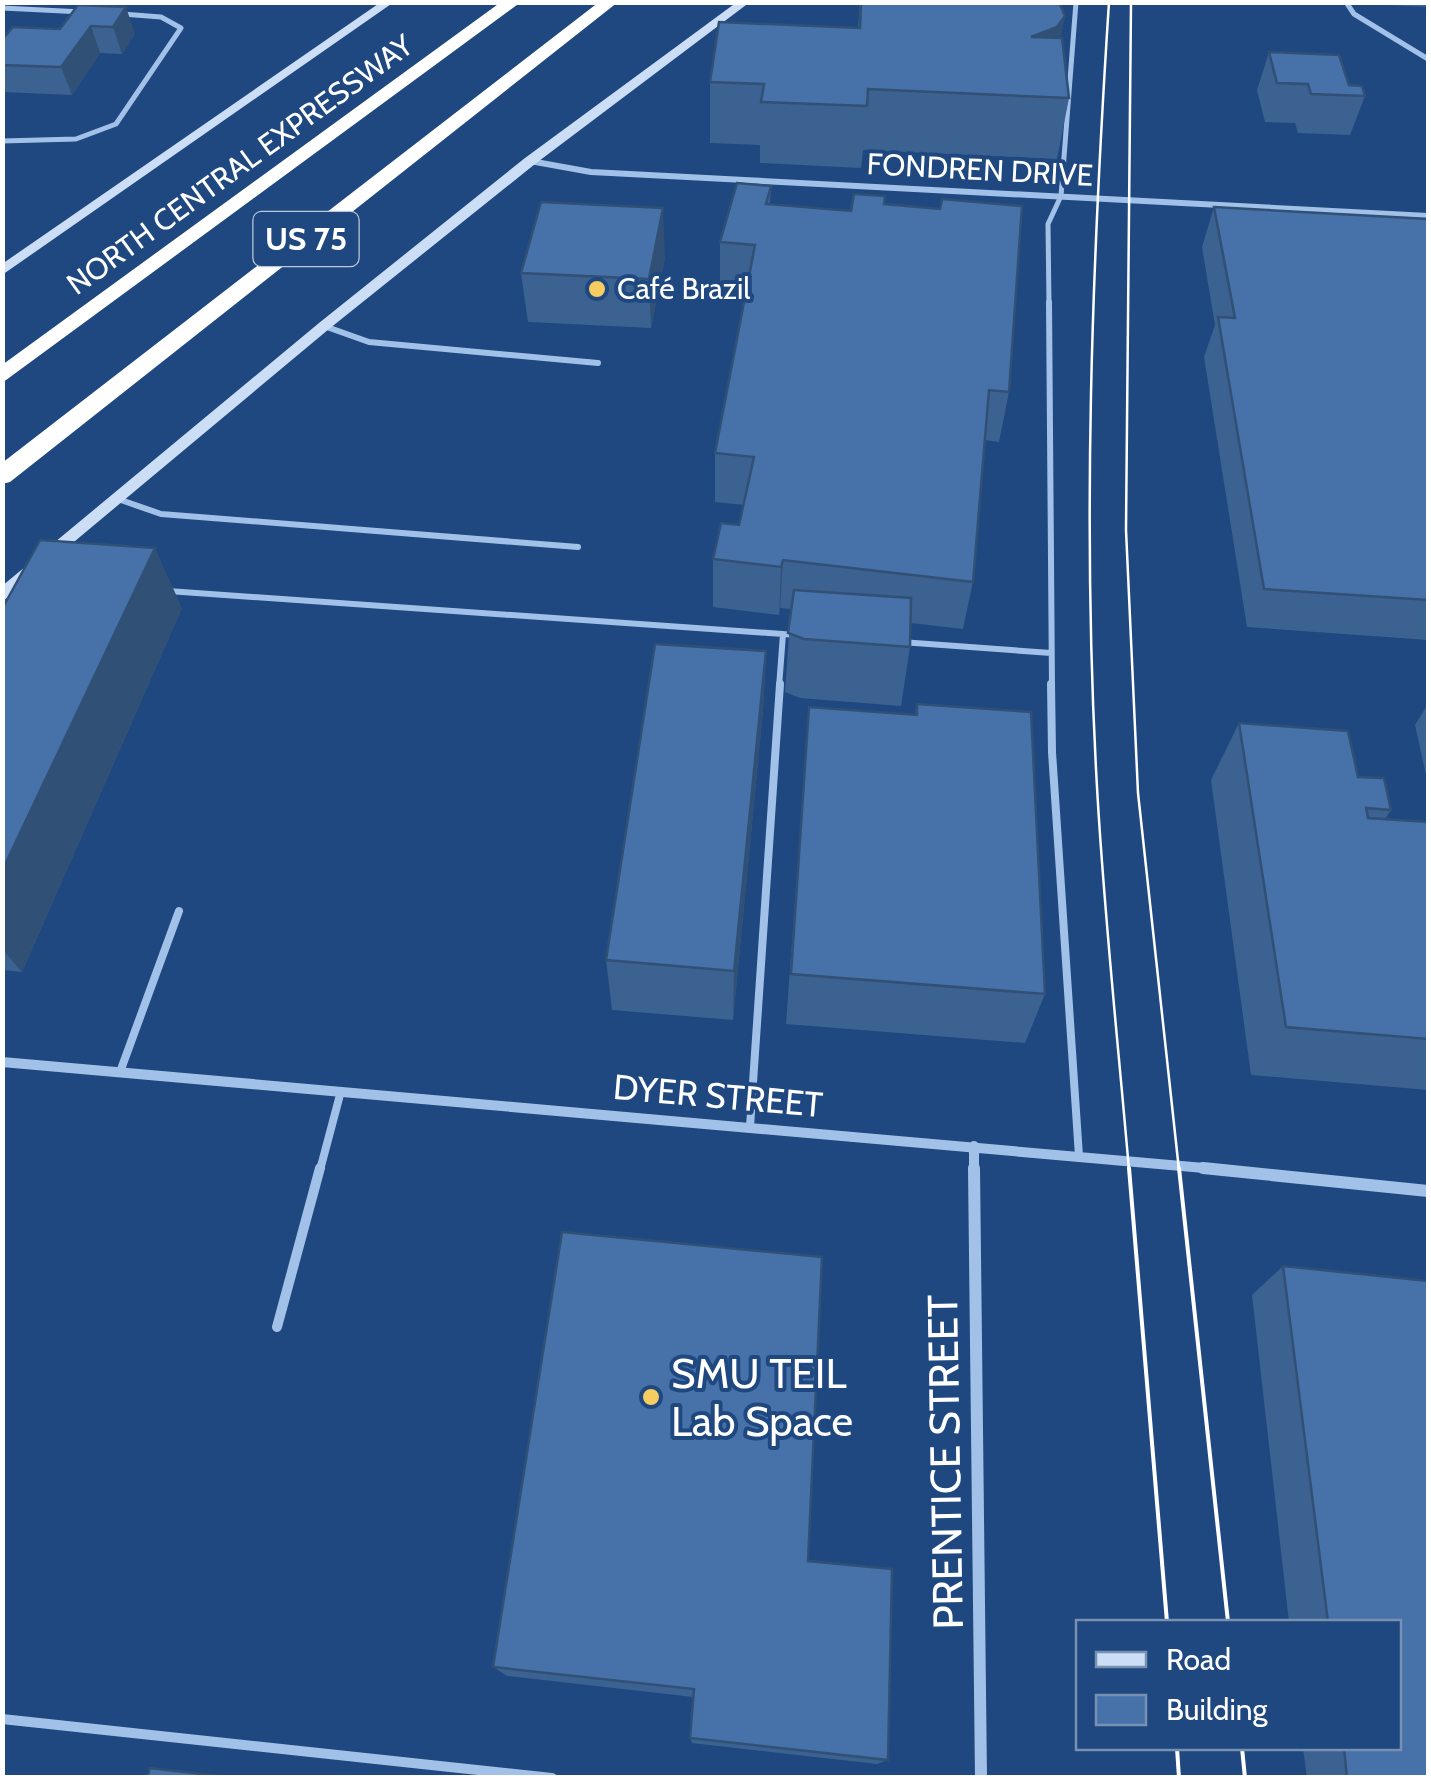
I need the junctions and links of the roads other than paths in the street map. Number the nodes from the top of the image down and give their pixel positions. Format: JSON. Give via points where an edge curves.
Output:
{"nodes":[{"id":1,"x":389,"y":2,"type":"edge"},
{"id":2,"x":513,"y":2,"type":"edge"},
{"id":3,"x":610,"y":2,"type":"edge"},
{"id":4,"x":745,"y":2,"type":"edge"},
{"id":5,"x":1076,"y":2,"type":"edge"},
{"id":6,"x":1346,"y":2,"type":"edge"},
{"id":7,"x":2,"y":8,"type":"edge"},
{"id":8,"x":99,"y":13,"type":"edge"},
{"id":9,"x":118,"y":14,"type":"edge"},
{"id":10,"x":1428,"y":59,"type":"edge"},
{"id":11,"x":2,"y":141,"type":"edge"},
{"id":12,"x":530,"y":161,"type":"junction"},
{"id":13,"x":1061,"y":196,"type":"junction"},
{"id":14,"x":1428,"y":216,"type":"edge"},
{"id":15,"x":2,"y":270,"type":"edge"},
{"id":16,"x":324,"y":326,"type":"junction"},
{"id":17,"x":598,"y":362,"type":"dead end"},
{"id":18,"x":2,"y":376,"type":"edge"},
{"id":19,"x":2,"y":476,"type":"edge"},
{"id":20,"x":118,"y":499,"type":"junction"},
{"id":21,"x":578,"y":548,"type":"dead end"},
{"id":22,"x":37,"y":567,"type":"junction"},
{"id":23,"x":52,"y":574,"type":"edge"},
{"id":24,"x":148,"y":589,"type":"edge"},
{"id":25,"x":2,"y":596,"type":"edge"},
{"id":26,"x":782,"y":634,"type":"junction"},
{"id":27,"x":802,"y":635,"type":"edge"},
{"id":28,"x":898,"y":642,"type":"edge"},
{"id":29,"x":1051,"y":653,"type":"junction"},
{"id":30,"x":179,"y":911,"type":"dead end"},
{"id":31,"x":2,"y":1062,"type":"edge"},
{"id":32,"x":120,"y":1072,"type":"junction"},
{"id":33,"x":341,"y":1091,"type":"junction"},
{"id":34,"x":750,"y":1127,"type":"junction"},
{"id":35,"x":974,"y":1146,"type":"junction"},
{"id":36,"x":1079,"y":1156,"type":"junction"},
{"id":37,"x":1428,"y":1190,"type":"edge"},
{"id":38,"x":277,"y":1327,"type":"dead end"},
{"id":39,"x":2,"y":1718,"type":"edge"},
{"id":40,"x":552,"y":1778,"type":"edge"},
{"id":41,"x":981,"y":1778,"type":"edge"}],
"edges":[{"from":1,"to":15,"type":"main road","name":"NORTH CENTRAL EXPRESSWAY"},
{"from":2,"to":18,"type":"highway","name":"NORTH CENTRAL EXPRESSWAY","number":"US 75"},
{"from":3,"to":19,"type":"highway","number":"US 75"},
{"from":4,"to":12,"type":"main road"},
{"from":5,"to":13,"type":"lane"},
{"from":6,"to":10,"type":"lane","via":[[1354,14]]},
{"from":7,"to":8,"type":"lane"},
{"from":9,"to":11,"type":"lane","via":[[157,16],[181,28],[116,124],[72,140]]},
{"from":12,"to":13,"type":"street","name":"FONDREN DRIVE","via":[[592,172]]},
{"from":12,"to":16,"type":"main road"},
{"from":13,"to":14,"type":"street","name":"FONDREN DRIVE"},
{"from":13,"to":29,"type":"lane","via":[[1048,224]]},
{"from":16,"to":17,"type":"lane","via":[[369,342]]},
{"from":16,"to":20,"type":"main road"},
{"from":20,"to":21,"type":"lane","via":[[161,514]]},
{"from":20,"to":22,"type":"main road"},
{"from":22,"to":23,"type":"lane"},
{"from":22,"to":25,"type":"main road"},
{"from":24,"to":26,"type":"lane"},
{"from":26,"to":27,"type":"lane"},
{"from":26,"to":34,"type":"lane"},
{"from":28,"to":29,"type":"lane"},
{"from":29,"to":36,"type":"lane"},
{"from":30,"to":32,"type":"lane"},
{"from":31,"to":32,"type":"street","name":"DYER STREET"},
{"from":32,"to":33,"type":"street","name":"DYER STREET"},
{"from":33,"to":34,"type":"street","name":"DYER STREET"},
{"from":33,"to":38,"type":"lane"},
{"from":34,"to":35,"type":"street","name":"DYER STREET"},
{"from":35,"to":36,"type":"street","name":"DYER STREET"},
{"from":35,"to":41,"type":"street","name":"PRENTICE STREET"},
{"from":36,"to":37,"type":"street","name":"DYER STREET"},
{"from":39,"to":40,"type":"lane"}]}
